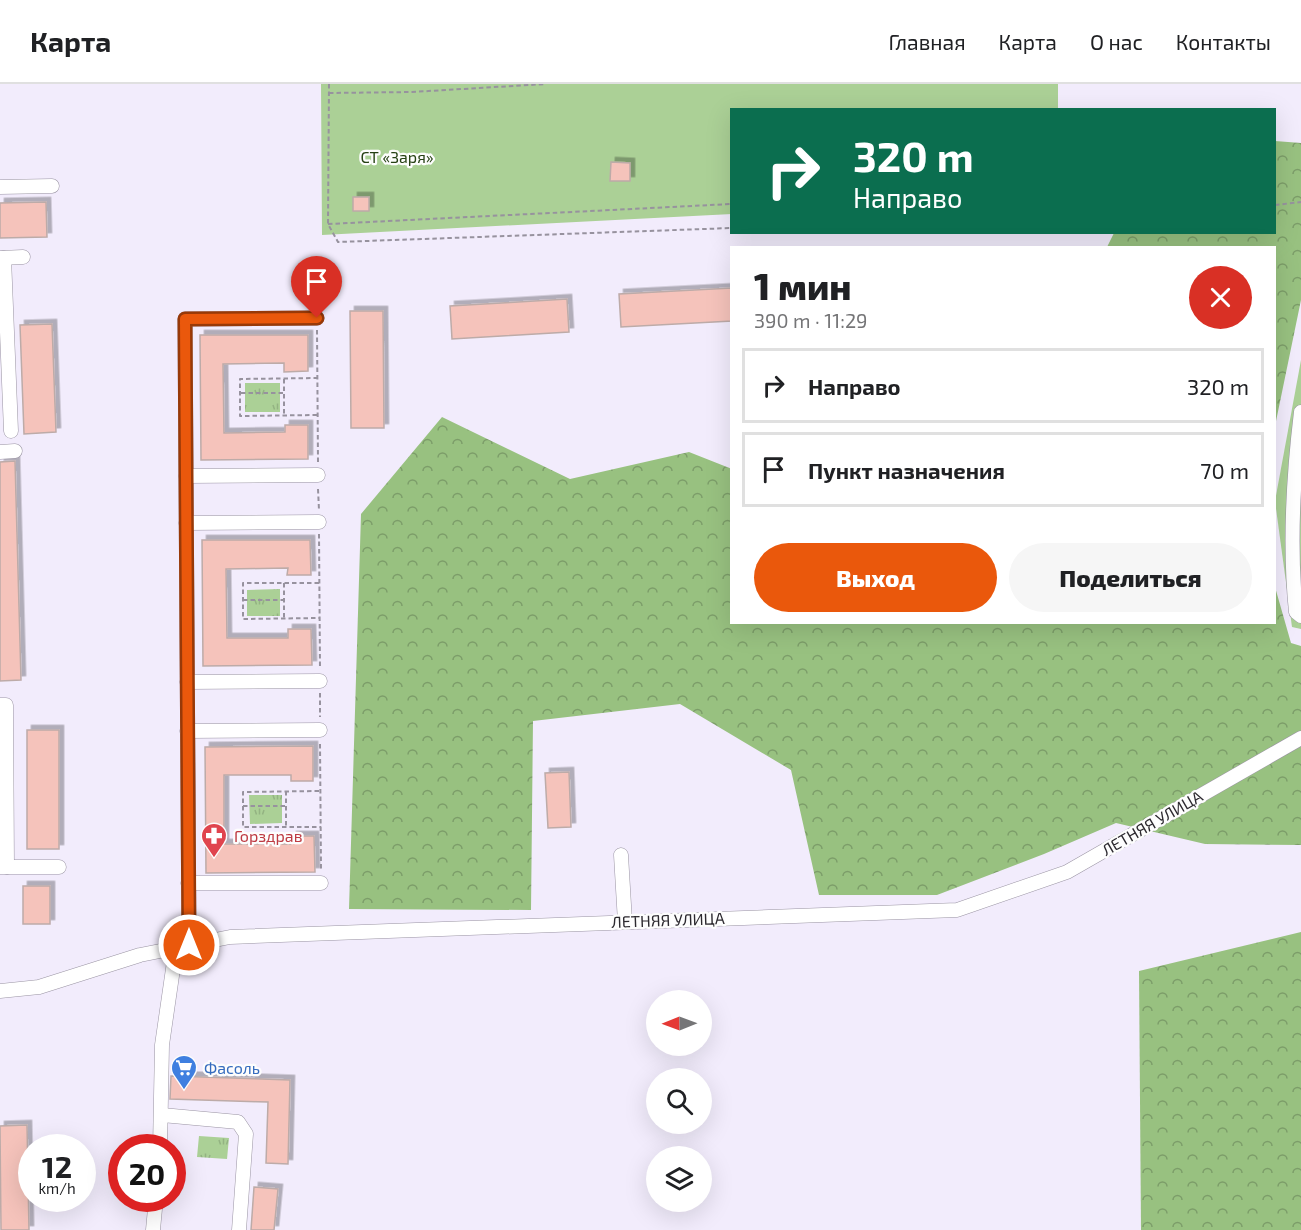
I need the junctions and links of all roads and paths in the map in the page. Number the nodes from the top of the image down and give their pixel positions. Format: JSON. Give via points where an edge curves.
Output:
{"nodes":[{"id":1,"x":329,"y":84,"type":"edge"},
{"id":2,"x":546,"y":84,"type":"edge"},
{"id":3,"x":329,"y":93,"type":"junction"},
{"id":4,"x":52,"y":186,"type":"dead end"},
{"id":5,"x":0,"y":188,"type":"edge"},
{"id":6,"x":1301,"y":202,"type":"edge"},
{"id":7,"x":730,"y":204,"type":"edge"},
{"id":8,"x":1276,"y":206,"type":"edge"},
{"id":9,"x":328,"y":224,"type":"junction"},
{"id":10,"x":730,"y":228,"type":"edge"},
{"id":11,"x":24,"y":257,"type":"dead end"},
{"id":12,"x":2,"y":258,"type":"edge"},
{"id":13,"x":3,"y":305,"type":"edge"},
{"id":14,"x":317,"y":318,"type":"joint"},
{"id":15,"x":318,"y":378,"type":"junction"},
{"id":16,"x":284,"y":379,"type":"junction"},
{"id":17,"x":240,"y":393,"type":"junction"},
{"id":18,"x":284,"y":393,"type":"junction"},
{"id":19,"x":1301,"y":412,"type":"edge"},
{"id":20,"x":284,"y":415,"type":"junction"},
{"id":21,"x":318,"y":415,"type":"junction"},
{"id":22,"x":11,"y":431,"type":"dead end"},
{"id":23,"x":15,"y":451,"type":"dead end"},
{"id":24,"x":0,"y":452,"type":"edge"},
{"id":25,"x":318,"y":475,"type":"junction"},
{"id":26,"x":186,"y":476,"type":"junction"},
{"id":27,"x":319,"y":522,"type":"junction"},
{"id":28,"x":186,"y":523,"type":"junction"},
{"id":29,"x":284,"y":583,"type":"junction"},
{"id":30,"x":319,"y":583,"type":"junction"},
{"id":31,"x":243,"y":600,"type":"junction"},
{"id":32,"x":284,"y":600,"type":"junction"},
{"id":33,"x":1301,"y":616,"type":"edge"},
{"id":34,"x":284,"y":618,"type":"junction"},
{"id":35,"x":319,"y":618,"type":"junction"},
{"id":36,"x":320,"y":681,"type":"junction"},
{"id":37,"x":187,"y":682,"type":"junction"},
{"id":38,"x":0,"y":705,"type":"edge"},
{"id":39,"x":187,"y":730,"type":"junction"},
{"id":40,"x":320,"y":730,"type":"junction"},
{"id":41,"x":1301,"y":738,"type":"edge"},
{"id":42,"x":286,"y":791,"type":"junction"},
{"id":43,"x":320,"y":791,"type":"junction"},
{"id":44,"x":286,"y":806,"type":"junction"},
{"id":45,"x":243,"y":807,"type":"junction"},
{"id":46,"x":286,"y":827,"type":"junction"},
{"id":47,"x":321,"y":827,"type":"junction"},
{"id":48,"x":621,"y":855,"type":"dead end"},
{"id":49,"x":4,"y":867,"type":"edge"},
{"id":50,"x":59,"y":867,"type":"dead end"},
{"id":51,"x":321,"y":883,"type":"joint"},
{"id":52,"x":188,"y":884,"type":"junction"},
{"id":53,"x":625,"y":922,"type":"junction"},
{"id":54,"x":182,"y":946,"type":"junction"},
{"id":55,"x":0,"y":991,"type":"edge"},
{"id":56,"x":162,"y":1116,"type":"junction"},
{"id":57,"x":161,"y":1134,"type":"edge"},
{"id":58,"x":155,"y":1212,"type":"edge"},
{"id":59,"x":153,"y":1230,"type":"edge"},
{"id":60,"x":239,"y":1230,"type":"edge"}],
"edges":[{"from":1,"to":3,"type":"path"},
{"from":2,"to":3,"type":"path"},
{"from":3,"to":9,"type":"path"},
{"from":4,"to":5,"type":"street"},
{"from":6,"to":8,"type":"path"},
{"from":7,"to":9,"type":"path"},
{"from":9,"to":10,"type":"path","via":[[338,242]]},
{"from":11,"to":12,"type":"street"},
{"from":12,"to":13,"type":"street"},
{"from":13,"to":22,"type":"street"},
{"from":14,"to":15,"type":"path"},
{"from":14,"to":26,"type":"street","via":[[185,319]]},
{"from":15,"to":16,"type":"path"},
{"from":15,"to":21,"type":"path"},
{"from":16,"to":17,"type":"path","via":[[240,379]]},
{"from":16,"to":18,"type":"path"},
{"from":17,"to":18,"type":"path"},
{"from":17,"to":20,"type":"path","via":[[240,416]]},
{"from":18,"to":20,"type":"path"},
{"from":19,"to":33,"type":"street","via":[[1295,463],[1292,570],[1296,612]]},
{"from":20,"to":21,"type":"path"},
{"from":21,"to":25,"type":"path"},
{"from":23,"to":24,"type":"street"},
{"from":25,"to":26,"type":"street"},
{"from":25,"to":27,"type":"path"},
{"from":26,"to":28,"type":"street"},
{"from":27,"to":28,"type":"street"},
{"from":27,"to":30,"type":"path"},
{"from":28,"to":37,"type":"street"},
{"from":29,"to":30,"type":"path"},
{"from":29,"to":31,"type":"path","via":[[243,583]]},
{"from":29,"to":32,"type":"path"},
{"from":30,"to":35,"type":"path"},
{"from":31,"to":32,"type":"path"},
{"from":31,"to":34,"type":"path","via":[[243,618]]},
{"from":32,"to":34,"type":"path"},
{"from":34,"to":35,"type":"path"},
{"from":35,"to":36,"type":"path"},
{"from":36,"to":37,"type":"street"},
{"from":36,"to":40,"type":"path"},
{"from":37,"to":39,"type":"street"},
{"from":38,"to":49,"type":"street","via":[[6,705]]},
{"from":39,"to":40,"type":"street"},
{"from":39,"to":52,"type":"street"},
{"from":40,"to":43,"type":"path"},
{"from":41,"to":53,"type":"street","name":"ЛЕТНЯЯ УЛИЦА","via":[[1067,872],[957,910]]},
{"from":42,"to":43,"type":"path"},
{"from":42,"to":44,"type":"path"},
{"from":42,"to":45,"type":"path","via":[[243,792]]},
{"from":43,"to":47,"type":"path"},
{"from":44,"to":45,"type":"path"},
{"from":44,"to":46,"type":"path"},
{"from":45,"to":46,"type":"path","via":[[243,827]]},
{"from":46,"to":47,"type":"path"},
{"from":47,"to":51,"type":"path"},
{"from":48,"to":53,"type":"street"},
{"from":49,"to":50,"type":"street"},
{"from":51,"to":52,"type":"street"},
{"from":52,"to":54,"type":"street"},
{"from":53,"to":54,"type":"street","name":"ЛЕТНЯЯ УЛИЦА","via":[[230,936]]},
{"from":54,"to":55,"type":"street","name":"ЛЕТНЯЯ УЛИЦА","via":[[39,987]]},
{"from":54,"to":56,"type":"street","via":[[162,1045]]},
{"from":56,"to":57,"type":"street"},
{"from":56,"to":60,"type":"street","via":[[238,1122],[246,1134]]},
{"from":58,"to":59,"type":"street"}]}
